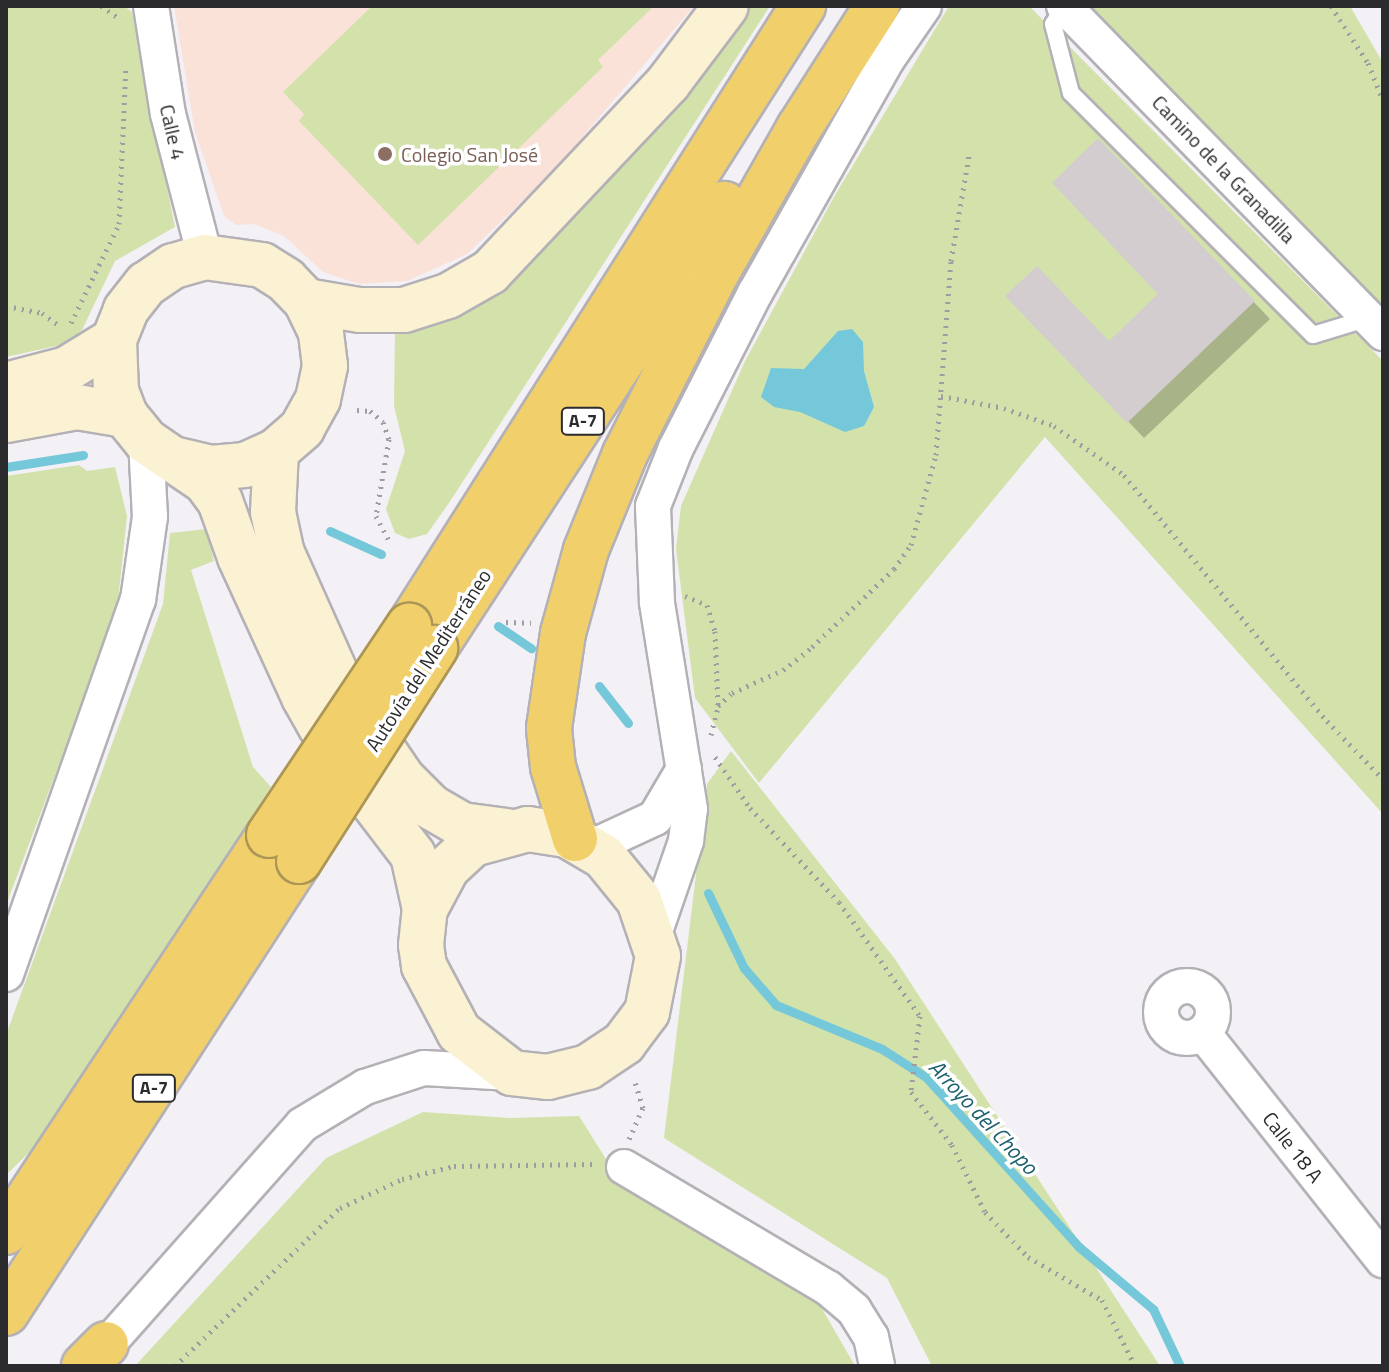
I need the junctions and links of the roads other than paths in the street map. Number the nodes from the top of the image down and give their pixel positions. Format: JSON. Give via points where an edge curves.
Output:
{"nodes":[{"id":1,"x":151,"y":6,"type":"edge"},
{"id":2,"x":726,"y":6,"type":"edge"},
{"id":3,"x":803,"y":6,"type":"edge"},
{"id":4,"x":850,"y":6,"type":"edge"},
{"id":5,"x":877,"y":6,"type":"edge"},
{"id":6,"x":924,"y":6,"type":"edge"},
{"id":7,"x":1064,"y":6,"type":"edge"},
{"id":8,"x":205,"y":257,"type":"junction"},
{"id":9,"x":306,"y":301,"type":"junction"},
{"id":10,"x":1376,"y":325,"type":"edge"},
{"id":11,"x":114,"y":340,"type":"junction"},
{"id":12,"x":6,"y":385,"type":"edge"},
{"id":13,"x":6,"y":420,"type":"edge"},
{"id":14,"x":150,"y":438,"type":"junction"},
{"id":15,"x":276,"y":451,"type":"junction"},
{"id":16,"x":422,"y":637,"type":"junction"},
{"id":17,"x":684,"y":769,"type":"junction"},
{"id":18,"x":507,"y":831,"type":"junction"},
{"id":19,"x":582,"y":843,"type":"junction"},
{"id":20,"x":284,"y":848,"type":"junction"},
{"id":21,"x":425,"y":909,"type":"junction"},
{"id":22,"x":653,"y":937,"type":"junction"},
{"id":23,"x":6,"y":974,"type":"edge"},
{"id":24,"x":1203,"y":1033,"type":"dead end"},
{"id":25,"x":512,"y":1073,"type":"junction"},
{"id":26,"x":624,"y":1167,"type":"road end"},
{"id":27,"x":6,"y":1232,"type":"edge"},
{"id":28,"x":1383,"y":1260,"type":"edge"},
{"id":29,"x":6,"y":1313,"type":"edge"},
{"id":30,"x":93,"y":1359,"type":"edge"},
{"id":31,"x":877,"y":1366,"type":"edge"}],
"edges":[{"from":1,"to":8,"type":"street","name":"Calle 4","via":[[168,114]]},
{"from":2,"to":9,"type":"street","via":[[626,130],[490,272],[448,296],[404,310],[360,310]]},
{"from":3,"to":16,"type":"highway","name":"Autovía del Mediterráneo","number":"A-7"},
{"from":4,"to":16,"type":"highway","name":"Autovía del Mediterráneo","number":"A-7"},
{"from":5,"to":19,"type":"highway","via":[[799,128],[716,274],[625,454],[586,550],[563,633],[549,728],[553,767]]},
{"from":6,"to":17,"type":"street","via":[[888,58],[755,293],[662,477],[651,538]]},
{"from":7,"to":10,"type":"street","name":"Camino de la Granadilla"},
{"from":7,"to":10,"type":"lane","via":[[1053,24],[1071,93],[1313,335]]},
{"from":8,"to":9,"type":"street","via":[[262,265]]},
{"from":8,"to":11,"type":"street","via":[[173,266],[146,284],[126,310]]},
{"from":9,"to":15,"type":"street","via":[[321,332],[321,388],[302,428]]},
{"from":11,"to":12,"type":"street","via":[[90,359],[37,380]]},
{"from":11,"to":14,"type":"street","via":[[112,366]]},
{"from":13,"to":14,"type":"street","via":[[77,407]]},
{"from":14,"to":15,"type":"street","via":[[211,468],[245,465]]},
{"from":14,"to":21,"type":"street","via":[[220,501],[304,697],[338,757],[413,855]]},
{"from":14,"to":23,"type":"street","via":[[150,517],[138,600]]},
{"from":15,"to":18,"type":"street","via":[[273,512],[281,551],[330,662],[369,729],[402,778],[431,807],[462,825]]},
{"from":16,"to":20,"type":"highway","name":"Autovía del Mediterráneo","number":"A-7","bridge":true},
{"from":17,"to":19,"type":"street","via":[[655,818]]},
{"from":17,"to":22,"type":"street","via":[[689,824]]},
{"from":18,"to":19,"type":"street","via":[[547,830]]},
{"from":18,"to":21,"type":"street","via":[[458,856],[431,891]]},
{"from":19,"to":22,"type":"street","via":[[630,885]]},
{"from":20,"to":27,"type":"highway","name":"Autovía del Mediterráneo","number":"A-7"},
{"from":20,"to":29,"type":"highway","name":"Autovía del Mediterráneo","number":"A-7"},
{"from":21,"to":25,"type":"street","via":[[422,956],[439,998],[459,1032]]},
{"from":22,"to":25,"type":"street","via":[[658,956],[653,994],[624,1043],[608,1057],[568,1074]]},
{"from":24,"to":28,"type":"street","name":"Calle 18 A"},
{"from":25,"to":30,"type":"street","via":[[424,1068],[365,1087],[302,1125]]},
{"from":26,"to":31,"type":"street","via":[[828,1288],[854,1310],[871,1337]]}]}
